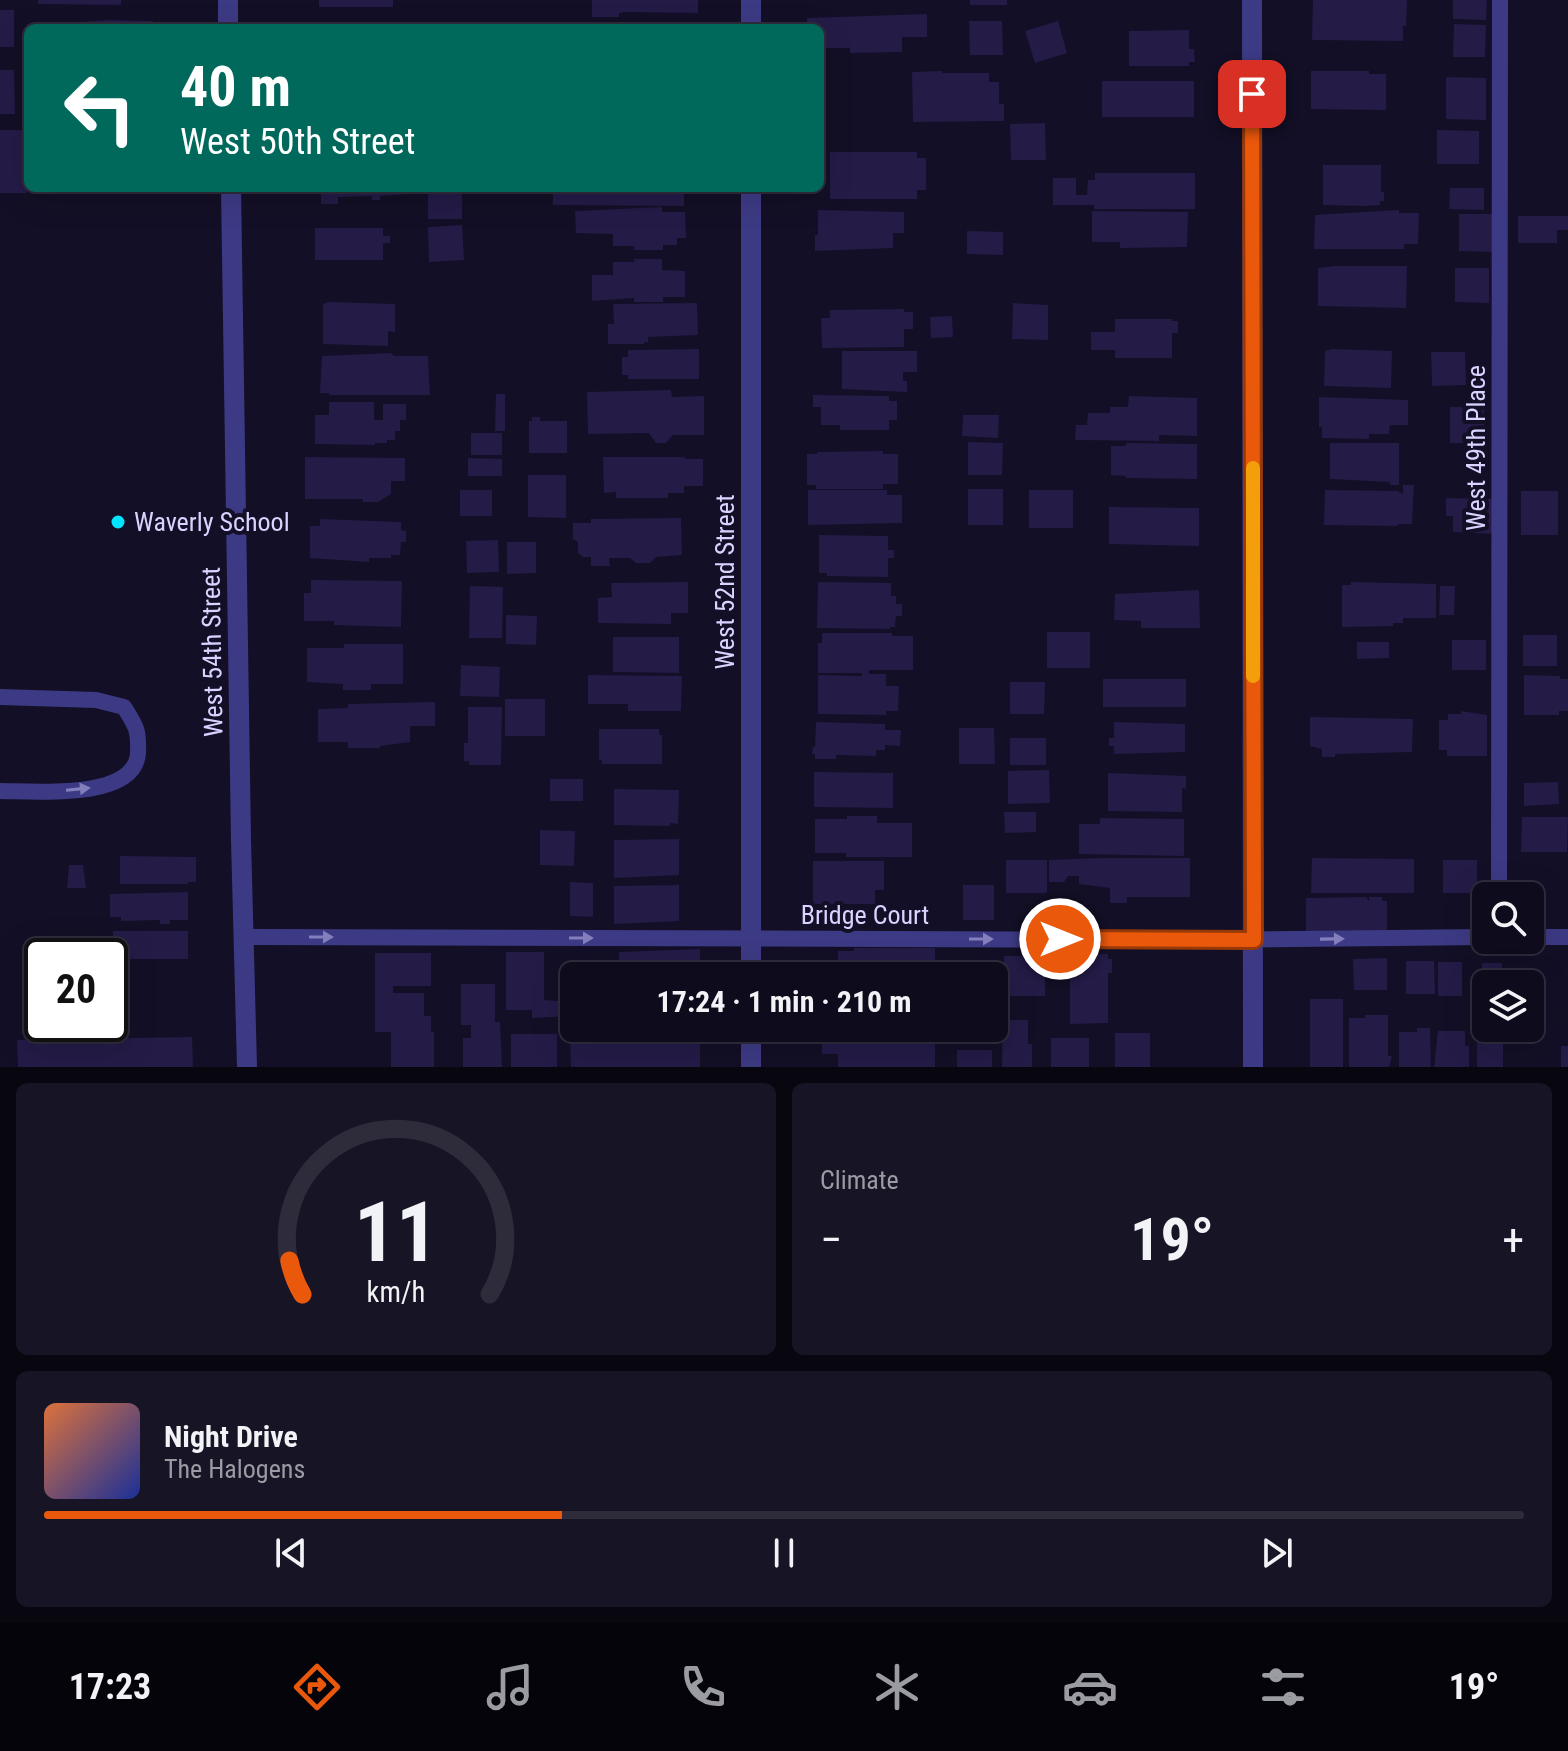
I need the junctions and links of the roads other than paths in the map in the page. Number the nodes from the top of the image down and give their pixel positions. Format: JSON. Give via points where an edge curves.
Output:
{"nodes":[{"id":1,"x":228,"y":0,"type":"edge"},
{"id":2,"x":751,"y":0,"type":"edge"},
{"id":3,"x":1252,"y":0,"type":"edge"},
{"id":4,"x":1500,"y":0,"type":"edge"},
{"id":5,"x":228,"y":24,"type":"edge"},
{"id":6,"x":751,"y":24,"type":"edge"},
{"id":7,"x":231,"y":192,"type":"edge"},
{"id":8,"x":751,"y":192,"type":"edge"},
{"id":9,"x":0,"y":697,"type":"edge"},
{"id":10,"x":0,"y":791,"type":"edge"},
{"id":11,"x":1499,"y":882,"type":"edge"},
{"id":12,"x":243,"y":937,"type":"junction"},
{"id":13,"x":1472,"y":937,"type":"edge"},
{"id":14,"x":1544,"y":937,"type":"edge"},
{"id":15,"x":1568,"y":937,"type":"edge"},
{"id":16,"x":751,"y":939,"type":"junction"},
{"id":17,"x":1254,"y":940,"type":"junction"},
{"id":18,"x":751,"y":962,"type":"edge"},
{"id":19,"x":751,"y":1042,"type":"edge"},
{"id":20,"x":247,"y":1067,"type":"edge"},
{"id":21,"x":751,"y":1067,"type":"edge"},
{"id":22,"x":1253,"y":1067,"type":"edge"}],
"edges":[{"from":1,"to":5,"type":"street"},
{"from":2,"to":6,"type":"street"},
{"from":3,"to":17,"type":"street"},
{"from":4,"to":11,"type":"lane","name":"West 49th Place"},
{"from":7,"to":12,"type":"street","name":"West 54th Street"},
{"from":8,"to":16,"type":"street","name":"West 52nd Street"},
{"from":10,"to":9,"type":"lane","one_way":true,"via":[[63,791],[124,779],[137,759],[138,729],[124,707],[96,700]]},
{"from":12,"to":16,"type":"lane","name":"Bridge Court","one_way":true},
{"from":12,"to":20,"type":"street","name":"West 54th Street"},
{"from":17,"to":13,"type":"lane","name":"Bridge Court","one_way":true},
{"from":14,"to":15,"type":"lane"},
{"from":16,"to":17,"type":"lane","name":"Bridge Court","one_way":true},
{"from":16,"to":18,"type":"street","name":"West 52nd Street"},
{"from":17,"to":22,"type":"street"},
{"from":19,"to":21,"type":"street"}]}
